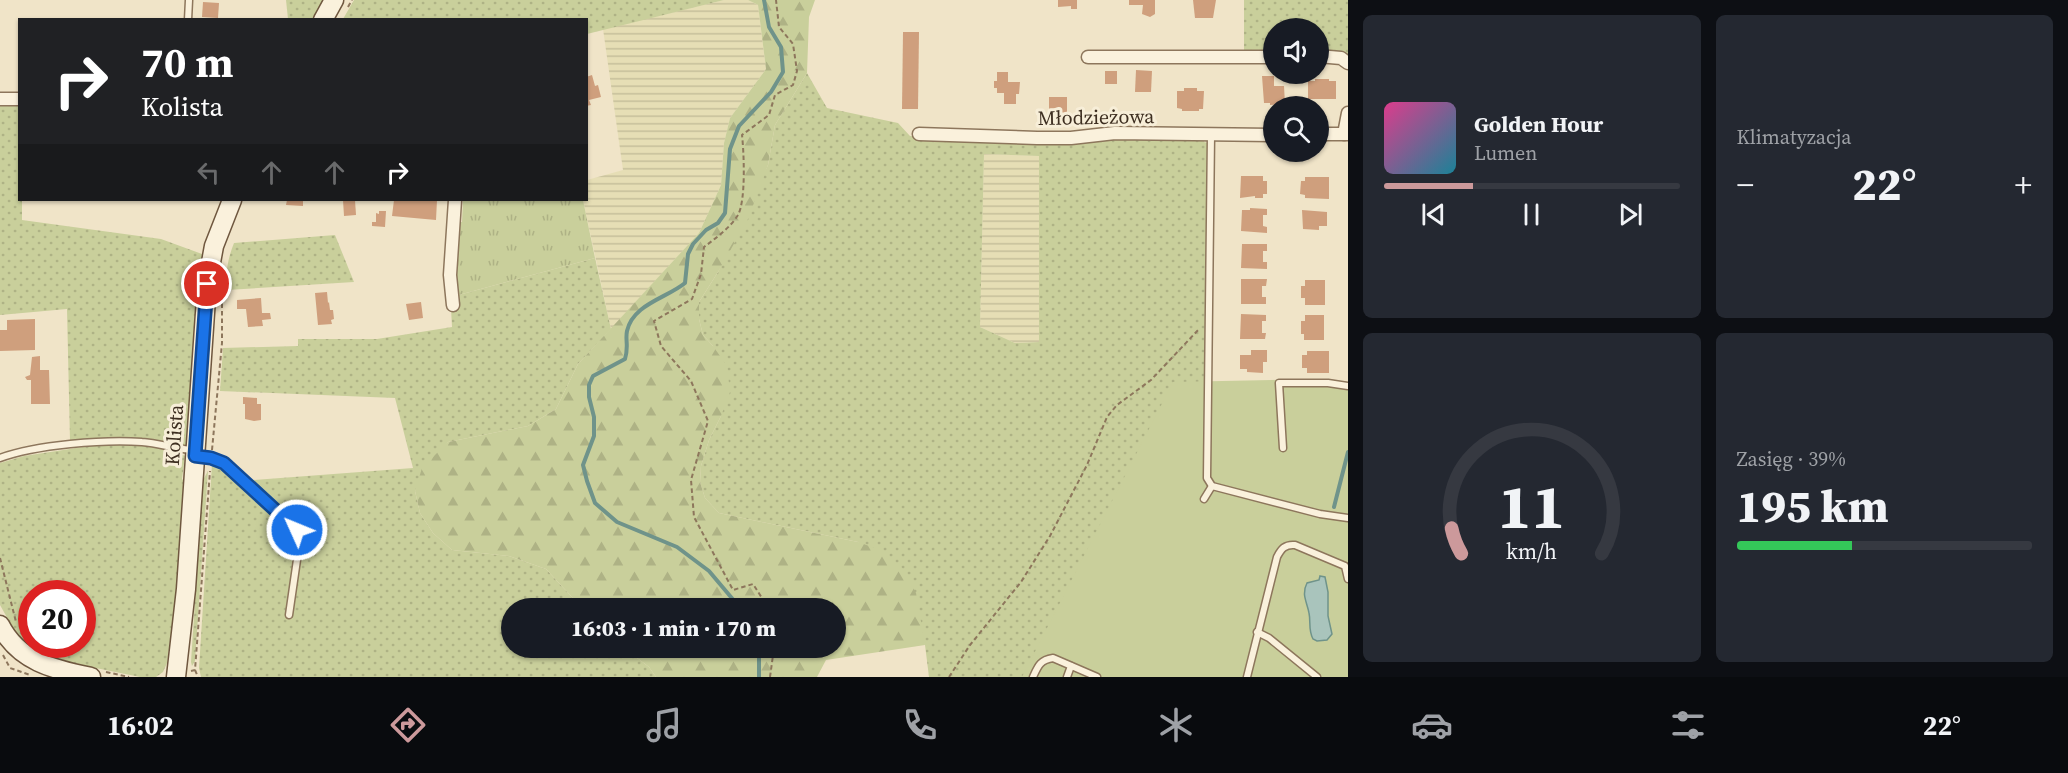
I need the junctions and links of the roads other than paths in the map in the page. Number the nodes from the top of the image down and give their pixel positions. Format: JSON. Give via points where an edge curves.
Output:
{"nodes":[{"id":1,"x":189,"y":0,"type":"edge"},
{"id":2,"x":334,"y":0,"type":"edge"},
{"id":3,"x":188,"y":18,"type":"edge"},
{"id":4,"x":324,"y":18,"type":"edge"},
{"id":5,"x":1088,"y":57,"type":"dead end"},
{"id":6,"x":1263,"y":57,"type":"edge"},
{"id":7,"x":1329,"y":57,"type":"edge"},
{"id":8,"x":1348,"y":63,"type":"edge"},
{"id":9,"x":0,"y":99,"type":"edge"},
{"id":10,"x":18,"y":99,"type":"edge"},
{"id":11,"x":1348,"y":113,"type":"edge"},
{"id":12,"x":919,"y":134,"type":"dead end"},
{"id":13,"x":1329,"y":134,"type":"edge"},
{"id":14,"x":1346,"y":134,"type":"edge"},
{"id":15,"x":1211,"y":135,"type":"junction"},
{"id":16,"x":1263,"y":135,"type":"edge"},
{"id":17,"x":232,"y":201,"type":"edge"},
{"id":18,"x":455,"y":201,"type":"edge"},
{"id":19,"x":453,"y":305,"type":"dead end"},
{"id":20,"x":1348,"y":386,"type":"edge"},
{"id":21,"x":1283,"y":448,"type":"dead end"},
{"id":22,"x":195,"y":453,"type":"junction"},
{"id":23,"x":0,"y":458,"type":"edge"},
{"id":24,"x":1212,"y":486,"type":"junction"},
{"id":25,"x":1204,"y":499,"type":"dead end"},
{"id":26,"x":1348,"y":518,"type":"edge"},
{"id":27,"x":1346,"y":567,"type":"edge"},
{"id":28,"x":1348,"y":579,"type":"edge"},
{"id":29,"x":289,"y":615,"type":"dead end"},
{"id":30,"x":0,"y":625,"type":"edge"},
{"id":31,"x":1257,"y":632,"type":"junction"},
{"id":32,"x":1071,"y":666,"type":"junction"},
{"id":33,"x":62,"y":674,"type":"edge"},
{"id":34,"x":89,"y":677,"type":"edge"},
{"id":35,"x":176,"y":677,"type":"edge"},
{"id":36,"x":1033,"y":677,"type":"edge"},
{"id":37,"x":1067,"y":677,"type":"edge"},
{"id":38,"x":1097,"y":677,"type":"edge"},
{"id":39,"x":1246,"y":677,"type":"edge"},
{"id":40,"x":1317,"y":677,"type":"edge"}],
"edges":[{"from":1,"to":3,"type":"lane"},
{"from":2,"to":4,"type":"street"},
{"from":5,"to":6,"type":"street"},
{"from":7,"to":8,"type":"street"},
{"from":9,"to":10,"type":"street"},
{"from":11,"to":14,"type":"street"},
{"from":12,"to":15,"type":"street","name":"Młodzieżowa","via":[[1037,138],[1115,133]]},
{"from":13,"to":14,"type":"street"},
{"from":15,"to":16,"type":"street","name":"Młodzieżowa"},
{"from":15,"to":24,"type":"lane","via":[[1207,478]]},
{"from":17,"to":22,"type":"street","name":"Kolista","via":[[214,246],[207,284]]},
{"from":18,"to":19,"type":"street","via":[[450,275]]},
{"from":20,"to":21,"type":"lane","via":[[1279,383]]},
{"from":22,"to":23,"type":"lane","via":[[143,442],[113,441],[25,450]]},
{"from":22,"to":29,"type":"lane","via":[[224,463],[297,530],[299,546]]},
{"from":22,"to":35,"type":"street","name":"Kolista"},
{"from":24,"to":25,"type":"lane"},
{"from":24,"to":26,"type":"lane"},
{"from":27,"to":28,"type":"lane"},
{"from":27,"to":31,"type":"lane","via":[[1295,546],[1284,547],[1277,557]]},
{"from":30,"to":33,"type":"street","via":[[26,656]]},
{"from":31,"to":39,"type":"lane"},
{"from":31,"to":40,"type":"lane"},
{"from":32,"to":36,"type":"lane","via":[[1053,658],[1045,659]]},
{"from":32,"to":37,"type":"lane"},
{"from":32,"to":38,"type":"lane"},
{"from":33,"to":34,"type":"street"}]}
